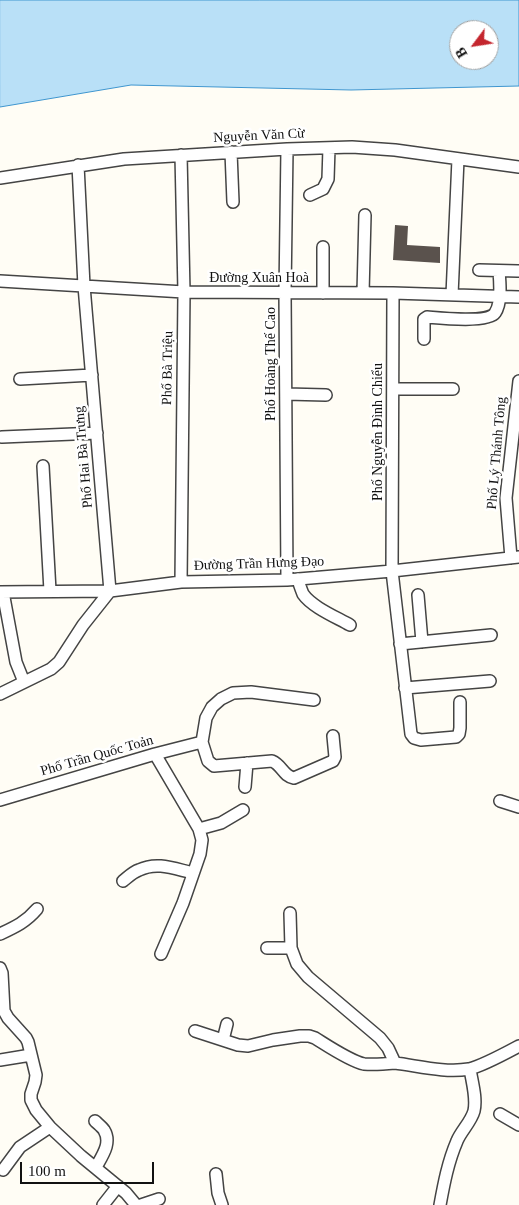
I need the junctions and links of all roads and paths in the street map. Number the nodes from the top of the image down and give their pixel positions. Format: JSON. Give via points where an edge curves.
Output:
{"nodes":[{"id":1,"x":329,"y":148,"type":"junction"},
{"id":2,"x":288,"y":149,"type":"junction"},
{"id":3,"x":232,"y":152,"type":"junction"},
{"id":4,"x":181,"y":155,"type":"junction"},
{"id":5,"x":458,"y":159,"type":"junction"},
{"id":6,"x":78,"y":165,"type":"junction"},
{"id":7,"x":519,"y":167,"type":"edge"},
{"id":8,"x":0,"y":178,"type":"edge"},
{"id":9,"x":310,"y":195,"type":"dead end"},
{"id":10,"x":233,"y":202,"type":"dead end"},
{"id":11,"x":364,"y":216,"type":"dead end"},
{"id":12,"x":323,"y":247,"type":"dead end"},
{"id":13,"x":479,"y":270,"type":"dead end"},
{"id":14,"x":499,"y":271,"type":"junction"},
{"id":15,"x":518,"y":271,"type":"edge"},
{"id":16,"x":0,"y":281,"type":"edge"},
{"id":17,"x":84,"y":286,"type":"junction"},
{"id":18,"x":184,"y":292,"type":"junction"},
{"id":19,"x":285,"y":293,"type":"junction"},
{"id":20,"x":323,"y":293,"type":"junction"},
{"id":21,"x":363,"y":293,"type":"junction"},
{"id":22,"x":393,"y":293,"type":"junction"},
{"id":23,"x":452,"y":295,"type":"junction"},
{"id":24,"x":500,"y":296,"type":"junction"},
{"id":25,"x":519,"y":297,"type":"edge"},
{"id":26,"x":424,"y":339,"type":"dead end"},
{"id":27,"x":92,"y":375,"type":"junction"},
{"id":28,"x":20,"y":379,"type":"dead end"},
{"id":29,"x":519,"y":381,"type":"edge"},
{"id":30,"x":393,"y":389,"type":"junction"},
{"id":31,"x":452,"y":389,"type":"dead end"},
{"id":32,"x":286,"y":394,"type":"junction"},
{"id":33,"x":326,"y":395,"type":"dead end"},
{"id":34,"x":97,"y":433,"type":"junction"},
{"id":35,"x":2,"y":436,"type":"dead end"},
{"id":36,"x":516,"y":444,"type":"edge"},
{"id":37,"x":43,"y":466,"type":"dead end"},
{"id":38,"x":515,"y":558,"type":"edge"},
{"id":39,"x":392,"y":571,"type":"junction"},
{"id":40,"x":292,"y":579,"type":"junction"},
{"id":41,"x":182,"y":582,"type":"junction"},
{"id":42,"x":50,"y":591,"type":"junction"},
{"id":43,"x":110,"y":591,"type":"junction"},
{"id":44,"x":1,"y":592,"type":"edge"},
{"id":45,"x":418,"y":595,"type":"dead end"},
{"id":46,"x":350,"y":625,"type":"dead end"},
{"id":47,"x":491,"y":635,"type":"dead end"},
{"id":48,"x":422,"y":642,"type":"junction"},
{"id":49,"x":400,"y":644,"type":"junction"},
{"id":50,"x":490,"y":681,"type":"dead end"},
{"id":51,"x":24,"y":682,"type":"junction"},
{"id":52,"x":405,"y":688,"type":"junction"},
{"id":53,"x":0,"y":694,"type":"edge"},
{"id":54,"x":314,"y":700,"type":"dead end"},
{"id":55,"x":460,"y":702,"type":"dead end"},
{"id":56,"x":333,"y":736,"type":"dead end"},
{"id":57,"x":202,"y":742,"type":"junction"},
{"id":58,"x":155,"y":754,"type":"junction"},
{"id":59,"x":246,"y":763,"type":"junction"},
{"id":60,"x":245,"y":787,"type":"dead end"},
{"id":61,"x":0,"y":800,"type":"edge"},
{"id":62,"x":500,"y":801,"type":"dead end"},
{"id":63,"x":519,"y":807,"type":"edge"},
{"id":64,"x":243,"y":810,"type":"dead end"},
{"id":65,"x":199,"y":829,"type":"junction"},
{"id":66,"x":193,"y":873,"type":"junction"},
{"id":67,"x":123,"y":881,"type":"dead end"},
{"id":68,"x":37,"y":910,"type":"dead end"},
{"id":69,"x":290,"y":913,"type":"dead end"},
{"id":70,"x":0,"y":934,"type":"edge"},
{"id":71,"x":266,"y":948,"type":"dead end"},
{"id":72,"x":291,"y":948,"type":"junction"},
{"id":73,"x":161,"y":954,"type":"dead end"},
{"id":74,"x":0,"y":968,"type":"edge"},
{"id":75,"x":227,"y":1024,"type":"dead end"},
{"id":76,"x":194,"y":1030,"type":"dead end"},
{"id":77,"x":223,"y":1040,"type":"junction"},
{"id":78,"x":519,"y":1046,"type":"edge"},
{"id":79,"x":31,"y":1055,"type":"junction"},
{"id":80,"x":0,"y":1060,"type":"edge"},
{"id":81,"x":395,"y":1063,"type":"junction"},
{"id":82,"x":470,"y":1069,"type":"junction"},
{"id":83,"x":500,"y":1114,"type":"dead end"},
{"id":84,"x":95,"y":1121,"type":"dead end"},
{"id":85,"x":519,"y":1125,"type":"edge"},
{"id":86,"x":50,"y":1127,"type":"junction"},
{"id":87,"x":96,"y":1167,"type":"junction"},
{"id":88,"x":3,"y":1170,"type":"dead end"},
{"id":89,"x":216,"y":1174,"type":"dead end"},
{"id":90,"x":118,"y":1186,"type":"junction"},
{"id":91,"x":159,"y":1199,"type":"dead end"},
{"id":92,"x":135,"y":1204,"type":"edge"},
{"id":93,"x":103,"y":1205,"type":"edge"},
{"id":94,"x":222,"y":1205,"type":"edge"},
{"id":95,"x":440,"y":1205,"type":"edge"}],
"edges":[{"from":1,"to":2,"type":"street","name":"Nguyễn Văn Cừ"},
{"from":1,"to":5,"type":"street","name":"Nguyễn Văn Cừ","via":[[395,150]]},
{"from":1,"to":9,"type":"street","via":[[328,179],[323,189]]},
{"from":2,"to":3,"type":"street","name":"Nguyễn Văn Cừ"},
{"from":2,"to":19,"type":"street","name":"Phố Hoàng Thế Cao"},
{"from":3,"to":4,"type":"street","name":"Nguyễn Văn Cừ"},
{"from":3,"to":10,"type":"street"},
{"from":4,"to":6,"type":"street","name":"Nguyễn Văn Cừ"},
{"from":4,"to":18,"type":"street","name":"Phố Bà Triệu"},
{"from":5,"to":7,"type":"street","name":"Nguyễn Văn Cừ"},
{"from":5,"to":23,"type":"street"},
{"from":6,"to":8,"type":"street","name":"Nguyễn Văn Cừ"},
{"from":6,"to":17,"type":"street","name":"Phố Hai Bà Trưng"},
{"from":11,"to":21,"type":"street"},
{"from":12,"to":20,"type":"street"},
{"from":13,"to":14,"type":"street"},
{"from":14,"to":15,"type":"street"},
{"from":14,"to":24,"type":"street"},
{"from":16,"to":17,"type":"street","name":"Đường Xuân Hoà"},
{"from":17,"to":18,"type":"street","name":"Đường Xuân Hoà"},
{"from":17,"to":27,"type":"street","name":"Phố Hai Bà Trưng"},
{"from":18,"to":19,"type":"street","name":"Đường Xuân Hoà"},
{"from":18,"to":41,"type":"street","name":"Phố Bà Triệu"},
{"from":19,"to":20,"type":"street","name":"Đường Xuân Hoà"},
{"from":19,"to":32,"type":"street","name":"Phố Hoàng Thế Cao"},
{"from":20,"to":21,"type":"street","name":"Đường Xuân Hoà"},
{"from":21,"to":22,"type":"street","name":"Đường Xuân Hoà"},
{"from":22,"to":23,"type":"street","name":"Đường Xuân Hoà"},
{"from":22,"to":30,"type":"street","name":"Phố Nguyễn Đình Chiểu"},
{"from":23,"to":24,"type":"street","name":"Đường Xuân Hoà"},
{"from":24,"to":25,"type":"street","name":"Đường Xuân Hoà"},
{"from":24,"to":26,"type":"street","via":[[496,313],[491,317],[426,317]]},
{"from":27,"to":28,"type":"street"},
{"from":27,"to":34,"type":"street","name":"Phố Hai Bà Trưng"},
{"from":29,"to":36,"type":"street","name":"Phố Lý Thánh Tông"},
{"from":30,"to":31,"type":"street"},
{"from":30,"to":39,"type":"street","name":"Phố Nguyễn Đình Chiểu"},
{"from":32,"to":33,"type":"street"},
{"from":32,"to":40,"type":"street","name":"Phố Hoàng Thế Cao"},
{"from":34,"to":35,"type":"street"},
{"from":34,"to":43,"type":"street","name":"Phố Hai Bà Trưng"},
{"from":36,"to":38,"type":"street","name":"Phố Lý Thánh Tông","via":[[506,498]]},
{"from":37,"to":42,"type":"street"},
{"from":38,"to":39,"type":"street","name":"Đường Trần Hưng Đạo"},
{"from":39,"to":40,"type":"street","name":"Đường Trần Hưng Đạo"},
{"from":39,"to":49,"type":"street","name":"Phố Nguyễn Đình Chiểu"},
{"from":40,"to":41,"type":"street","name":"Đường Trần Hưng Đạo"},
{"from":40,"to":46,"type":"street","via":[[308,600]]},
{"from":41,"to":43,"type":"street","name":"Đường Trần Hưng Đạo"},
{"from":42,"to":43,"type":"street","name":"Đường Trần Hưng Đạo"},
{"from":42,"to":44,"type":"street","name":"Đường Trần Hưng Đạo"},
{"from":43,"to":51,"type":"street","via":[[59,662]]},
{"from":44,"to":51,"type":"street","via":[[16,662]]},
{"from":45,"to":48,"type":"street"},
{"from":47,"to":48,"type":"street"},
{"from":48,"to":49,"type":"street"},
{"from":49,"to":52,"type":"street","name":"Phố Nguyễn Đình Chiểu"},
{"from":50,"to":52,"type":"street"},
{"from":51,"to":53,"type":"street"},
{"from":52,"to":55,"type":"street","name":"Phố Nguyễn Đình Chiểu","via":[[411,734],[421,740],[456,737],[460,728]]},
{"from":54,"to":57,"type":"street","via":[[251,692],[233,693],[212,707],[206,718]]},
{"from":56,"to":59,"type":"street","via":[[333,760],[294,778],[288,777],[272,761]]},
{"from":57,"to":58,"type":"street","name":"Phố Trần Quốc Toản"},
{"from":57,"to":59,"type":"street","via":[[208,761],[214,766]]},
{"from":58,"to":61,"type":"street","name":"Phố Trần Quốc Toản"},
{"from":58,"to":65,"type":"street"},
{"from":59,"to":60,"type":"street"},
{"from":62,"to":63,"type":"street"},
{"from":64,"to":65,"type":"street","via":[[221,824]]},
{"from":65,"to":66,"type":"street","via":[[202,840]]},
{"from":66,"to":67,"type":"street","via":[[152,865]]},
{"from":66,"to":73,"type":"street"},
{"from":68,"to":70,"type":"street","via":[[21,924]]},
{"from":69,"to":72,"type":"street"},
{"from":71,"to":72,"type":"street"},
{"from":72,"to":81,"type":"street","via":[[297,964],[308,977],[380,1038]]},
{"from":74,"to":79,"type":"street","via":[[4,1012],[26,1038]]},
{"from":75,"to":77,"type":"street"},
{"from":76,"to":77,"type":"street"},
{"from":77,"to":81,"type":"street","via":[[248,1046],[309,1036],[362,1063]]},
{"from":78,"to":82,"type":"street"},
{"from":79,"to":80,"type":"street"},
{"from":79,"to":86,"type":"street","via":[[36,1075],[31,1100]]},
{"from":81,"to":82,"type":"street","via":[[450,1070]]},
{"from":82,"to":95,"type":"street","via":[[474,1112],[452,1152]]},
{"from":83,"to":85,"type":"street"},
{"from":84,"to":87,"type":"street","via":[[107,1139]]},
{"from":86,"to":87,"type":"street"},
{"from":86,"to":88,"type":"street","via":[[20,1148]]},
{"from":87,"to":90,"type":"street"},
{"from":89,"to":94,"type":"street"},
{"from":90,"to":92,"type":"street"},
{"from":90,"to":93,"type":"street"},
{"from":91,"to":92,"type":"street"}]}
